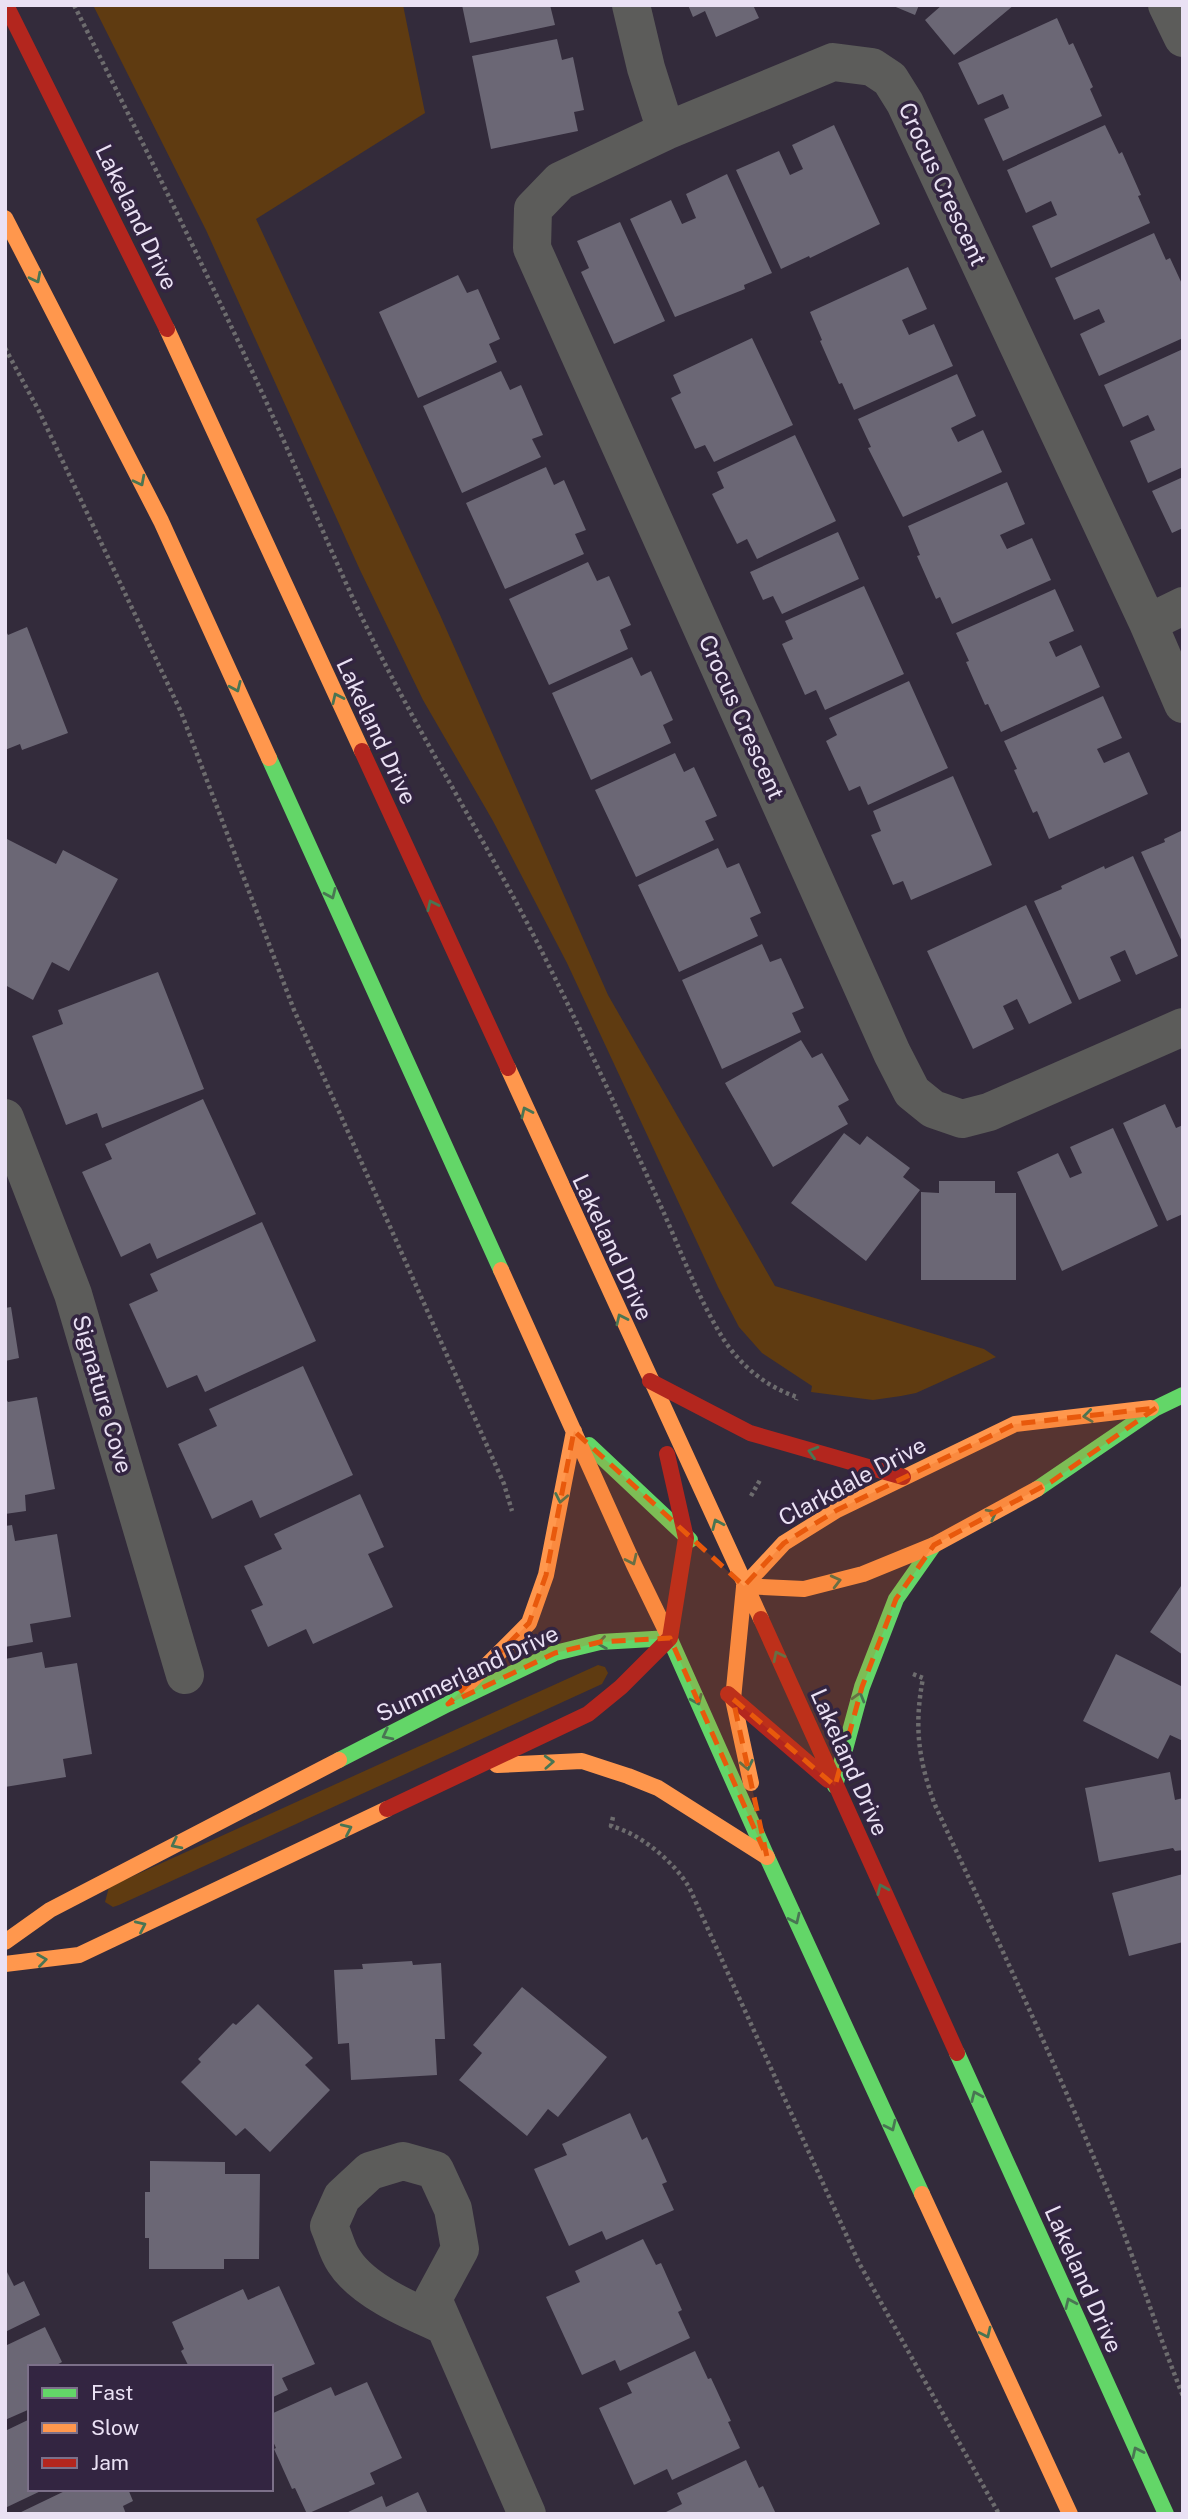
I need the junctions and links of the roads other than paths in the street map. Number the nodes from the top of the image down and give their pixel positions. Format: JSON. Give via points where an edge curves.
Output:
{"nodes":[{"id":1,"x":6,"y":5,"type":"edge"},
{"id":2,"x":631,"y":5,"type":"edge"},
{"id":3,"x":1167,"y":5,"type":"edge"},
{"id":4,"x":1183,"y":38,"type":"edge"},
{"id":5,"x":666,"y":131,"type":"junction"},
{"id":6,"x":5,"y":218,"type":"edge"},
{"id":7,"x":1183,"y":606,"type":"edge"},
{"id":8,"x":1148,"y":623,"type":"junction"},
{"id":9,"x":1183,"y":704,"type":"edge"},
{"id":10,"x":1183,"y":1027,"type":"edge"},
{"id":11,"x":5,"y":1118,"type":"edge"},
{"id":12,"x":650,"y":1381,"type":"junction"},
{"id":13,"x":1183,"y":1395,"type":"edge"},
{"id":14,"x":1156,"y":1408,"type":"junction"},
{"id":15,"x":574,"y":1431,"type":"junction"},
{"id":16,"x":903,"y":1477,"type":"junction"},
{"id":17,"x":686,"y":1538,"type":"junction"},
{"id":18,"x":934,"y":1545,"type":"junction"},
{"id":19,"x":744,"y":1586,"type":"junction"},
{"id":20,"x":670,"y":1638,"type":"junction"},
{"id":21,"x":697,"y":1664,"type":"dead end"},
{"id":22,"x":185,"y":1675,"type":"dead end"},
{"id":23,"x":715,"y":1681,"type":"dead end"},
{"id":24,"x":733,"y":1699,"type":"junction"},
{"id":25,"x":448,"y":1704,"type":"junction"},
{"id":26,"x":480,"y":1766,"type":"junction"},
{"id":27,"x":835,"y":1786,"type":"junction"},
{"id":28,"x":767,"y":1857,"type":"junction"},
{"id":29,"x":5,"y":1942,"type":"edge"},
{"id":30,"x":5,"y":1965,"type":"edge"},
{"id":31,"x":443,"y":2325,"type":"dead end"},
{"id":32,"x":527,"y":2514,"type":"edge"},
{"id":33,"x":1070,"y":2514,"type":"edge"},
{"id":34,"x":1166,"y":2514,"type":"edge"}],
"edges":[{"from":12,"to":1,"type":"main road","name":"Lakeland Drive","one_way":true,"via":[[178,351]]},
{"from":2,"to":5,"type":"street"},
{"from":3,"to":4,"type":"street"},
{"from":5,"to":8,"type":"street","name":"Crocus Crescent","via":[[832,62],[872,67],[890,79]]},
{"from":5,"to":10,"type":"street","name":"Crocus Crescent","via":[[560,181],[533,209],[531,248],[912,1092],[933,1109],[962,1119],[989,1112]]},
{"from":6,"to":15,"type":"main road","one_way":true,"via":[[161,521]]},
{"from":7,"to":8,"type":"street"},
{"from":8,"to":9,"type":"street","name":"Crocus Crescent"},
{"from":11,"to":22,"type":"street","name":"Signature Cove","via":[[73,1294]]},
{"from":16,"to":12,"type":"main road","one_way":true,"via":[[750,1433]]},
{"from":12,"to":17,"type":"main road"},
{"from":19,"to":12,"type":"main road","name":"Lakeland Drive","one_way":true},
{"from":13,"to":14,"type":"main road","name":"Clarkdale Drive"},
{"from":14,"to":16,"type":"main road","name":"Clarkdale Drive","one_way":true,"via":[[1015,1424]]},
{"from":18,"to":14,"type":"main road","name":"Clarkdale Drive","one_way":true,"via":[[1051,1482]]},
{"from":15,"to":17,"type":"main road"},
{"from":15,"to":20,"type":"main road","one_way":true},
{"from":15,"to":25,"type":"main road","one_way":true,"via":[[546,1575],[529,1623]]},
{"from":16,"to":19,"type":"main road","name":"Clarkdale Drive","via":[[784,1543]]},
{"from":17,"to":19,"type":"main road"},
{"from":17,"to":20,"type":"main road"},
{"from":19,"to":18,"type":"main road","name":"Clarkdale Drive","one_way":true,"via":[[804,1589],[863,1574]]},
{"from":27,"to":18,"type":"main road","one_way":true,"via":[[862,1687],[896,1599]]},
{"from":19,"to":24,"type":"main road"},
{"from":27,"to":19,"type":"main road","name":"Lakeland Drive","one_way":true},
{"from":20,"to":21,"type":"main road"},
{"from":20,"to":25,"type":"main road","name":"Summerland Drive","one_way":true,"via":[[600,1642],[555,1653]]},
{"from":20,"to":26,"type":"main road","via":[[588,1714]]},
{"from":20,"to":28,"type":"main road","one_way":true},
{"from":23,"to":24,"type":"main road"},
{"from":24,"to":27,"type":"main road"},
{"from":24,"to":28,"type":"main road","one_way":true},
{"from":25,"to":29,"type":"main road","name":"Summerland Drive","one_way":true,"via":[[50,1910]]},
{"from":26,"to":28,"type":"main road","one_way":true,"via":[[582,1761],[658,1788]]},
{"from":30,"to":26,"type":"main road","one_way":true,"via":[[79,1955]]},
{"from":34,"to":27,"type":"main road","name":"Lakeland Drive","one_way":true},
{"from":28,"to":33,"type":"main road","one_way":true},
{"from":31,"to":32,"type":"street"}]}
